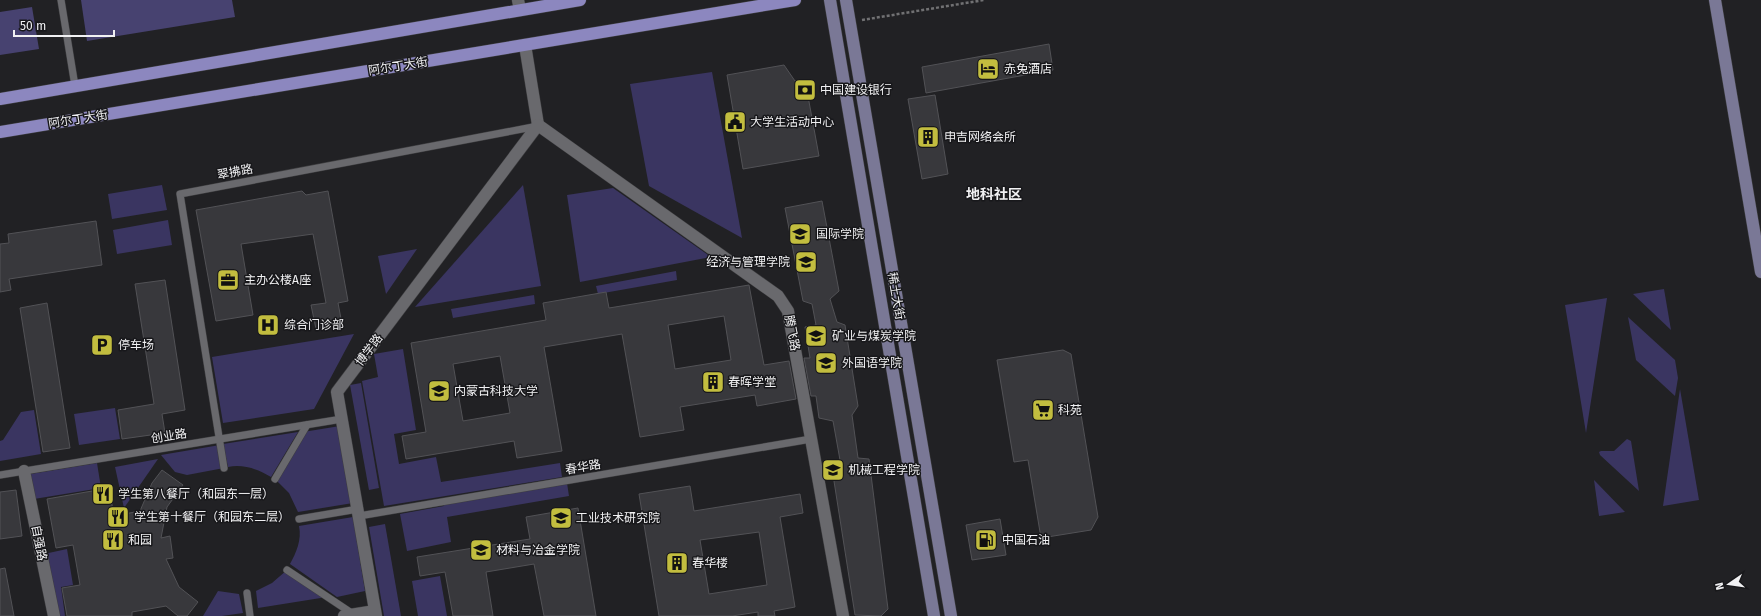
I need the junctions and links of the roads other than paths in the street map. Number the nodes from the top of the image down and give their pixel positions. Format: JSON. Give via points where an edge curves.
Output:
{"nodes":[{"id":1,"x":61,"y":0,"type":"edge"},
{"id":2,"x":580,"y":0,"type":"edge"},
{"id":3,"x":795,"y":0,"type":"edge"},
{"id":4,"x":830,"y":0,"type":"edge"},
{"id":5,"x":846,"y":0,"type":"edge"},
{"id":6,"x":1715,"y":0,"type":"edge"},
{"id":7,"x":519,"y":5,"type":"edge"},
{"id":8,"x":525,"y":45,"type":"junction"},
{"id":9,"x":75,"y":86,"type":"junction"},
{"id":10,"x":0,"y":99,"type":"edge"},
{"id":11,"x":538,"y":126,"type":"junction"},
{"id":12,"x":0,"y":132,"type":"edge"},
{"id":13,"x":1761,"y":272,"type":"edge"},
{"id":14,"x":342,"y":419,"type":"junction"},
{"id":15,"x":307,"y":425,"type":"junction"},
{"id":16,"x":219,"y":439,"type":"junction"},
{"id":17,"x":811,"y":440,"type":"junction"},
{"id":18,"x":224,"y":468,"type":"dead end"},
{"id":19,"x":24,"y":471,"type":"junction"},
{"id":20,"x":0,"y":475,"type":"edge"},
{"id":21,"x":275,"y":479,"type":"dead end"},
{"id":22,"x":358,"y":512,"type":"junction"},
{"id":23,"x":299,"y":519,"type":"dead end"},
{"id":24,"x":287,"y":570,"type":"dead end"},
{"id":25,"x":247,"y":593,"type":"dead end"},
{"id":26,"x":376,"y":614,"type":"edge"},
{"id":27,"x":349,"y":615,"type":"edge"},
{"id":28,"x":54,"y":616,"type":"edge"},
{"id":29,"x":250,"y":616,"type":"edge"},
{"id":30,"x":843,"y":616,"type":"edge"},
{"id":31,"x":934,"y":616,"type":"edge"},
{"id":32,"x":951,"y":616,"type":"edge"}],
"edges":[{"from":1,"to":9,"type":"lane"},
{"from":2,"to":7,"type":"main road"},
{"from":3,"to":8,"type":"main road","name":"阿尔丁大街"},
{"from":4,"to":31,"type":"main road","name":"稀土大街"},
{"from":5,"to":32,"type":"main road","name":"稀土大街"},
{"from":6,"to":13,"type":"main road"},
{"from":7,"to":9,"type":"main road"},
{"from":8,"to":11,"type":"street"},
{"from":8,"to":12,"type":"main road","name":"阿尔丁大街"},
{"from":9,"to":10,"type":"main road"},
{"from":11,"to":14,"type":"street","name":"博学路","via":[[337,392]]},
{"from":11,"to":16,"type":"lane","name":"翠拂路","via":[[180,194]]},
{"from":11,"to":17,"type":"street","name":"腾飞路","via":[[778,296],[788,311]]},
{"from":14,"to":15,"type":"lane","name":"创业路"},
{"from":14,"to":22,"type":"street","name":"博学路"},
{"from":15,"to":16,"type":"lane","name":"创业路"},
{"from":15,"to":21,"type":"lane"},
{"from":16,"to":18,"type":"lane"},
{"from":16,"to":19,"type":"lane","name":"创业路"},
{"from":17,"to":22,"type":"lane","name":"春华路"},
{"from":17,"to":30,"type":"street","name":"腾飞路"},
{"from":19,"to":20,"type":"lane","name":"创业路"},
{"from":19,"to":28,"type":"street","name":"自强路"},
{"from":22,"to":23,"type":"lane","name":"春华路"},
{"from":22,"to":26,"type":"street","name":"博学路"},
{"from":24,"to":27,"type":"lane"},
{"from":25,"to":29,"type":"lane"},
{"from":26,"to":27,"type":"street"}]}
